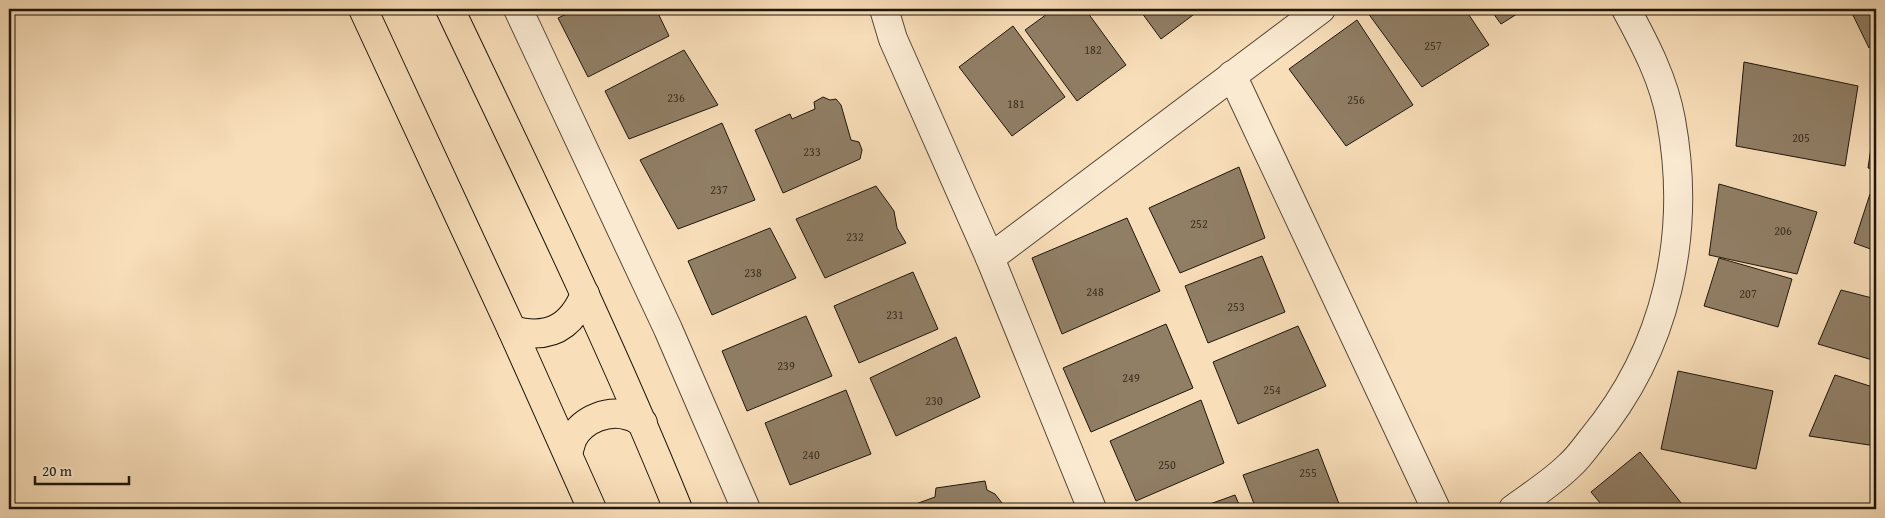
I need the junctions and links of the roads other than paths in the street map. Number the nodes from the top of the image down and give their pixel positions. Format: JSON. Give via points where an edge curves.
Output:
{"nodes":[{"id":1,"x":363,"y":9,"type":"edge"},
{"id":2,"x":450,"y":9,"type":"edge"},
{"id":3,"x":518,"y":9,"type":"edge"},
{"id":4,"x":884,"y":9,"type":"edge"},
{"id":5,"x":1321,"y":9,"type":"edge"},
{"id":6,"x":1626,"y":9,"type":"edge"},
{"id":7,"x":1232,"y":75,"type":"junction"},
{"id":8,"x":990,"y":258,"type":"junction"},
{"id":9,"x":585,"y":294,"type":"junction"},
{"id":10,"x":512,"y":330,"type":"junction"},
{"id":11,"x":643,"y":423,"type":"junction"},
{"id":12,"x":568,"y":453,"type":"junction"},
{"id":13,"x":592,"y":509,"type":"edge"},
{"id":14,"x":678,"y":509,"type":"edge"},
{"id":15,"x":746,"y":509,"type":"edge"},
{"id":16,"x":1092,"y":509,"type":"edge"},
{"id":17,"x":1436,"y":509,"type":"edge"},
{"id":18,"x":1513,"y":509,"type":"edge"}],
"edges":[{"from":1,"to":10,"type":"main road"},
{"from":2,"to":9,"type":"main road"},
{"from":3,"to":15,"type":"street","via":[[668,330]]},
{"from":4,"to":8,"type":"street","via":[[893,39]]},
{"from":5,"to":7,"type":"street"},
{"from":6,"to":18,"type":"street","via":[[1653,59],[1671,119],[1679,181],[1677,244],[1664,305],[1642,363],[1610,417],[1570,465]]},
{"from":7,"to":8,"type":"street"},
{"from":7,"to":17,"type":"street"},
{"from":8,"to":16,"type":"street"},
{"from":9,"to":10,"type":"main road","via":[[570,320],[557,329],[527,334]]},
{"from":9,"to":11,"type":"main road"},
{"from":10,"to":12,"type":"main road"},
{"from":11,"to":12,"type":"main road","via":[[612,413],[597,417],[583,425],[573,438]]},
{"from":11,"to":14,"type":"main road"},
{"from":12,"to":13,"type":"main road"}]}
